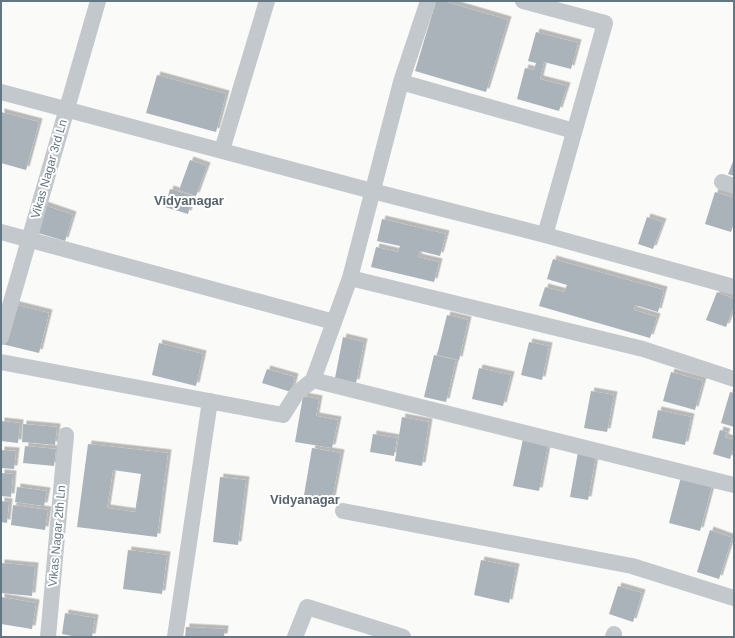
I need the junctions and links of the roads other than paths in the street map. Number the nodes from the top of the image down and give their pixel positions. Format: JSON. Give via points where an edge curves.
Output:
{"nodes":[{"id":1,"x":97,"y":1,"type":"edge"},
{"id":2,"x":267,"y":1,"type":"edge"},
{"id":3,"x":428,"y":1,"type":"edge"},
{"id":4,"x":523,"y":1,"type":"edge"},
{"id":5,"x":401,"y":82,"type":"junction"},
{"id":6,"x":1,"y":92,"type":"edge"},
{"id":7,"x":66,"y":109,"type":"junction"},
{"id":8,"x":574,"y":131,"type":"junction"},
{"id":9,"x":222,"y":150,"type":"junction"},
{"id":10,"x":372,"y":191,"type":"junction"},
{"id":11,"x":1,"y":232,"type":"edge"},
{"id":12,"x":545,"y":235,"type":"junction"},
{"id":13,"x":29,"y":240,"type":"junction"},
{"id":14,"x":350,"y":278,"type":"junction"},
{"id":15,"x":734,"y":287,"type":"edge"},
{"id":16,"x":334,"y":322,"type":"junction"},
{"id":17,"x":1,"y":337,"type":"edge"},
{"id":18,"x":1,"y":362,"type":"edge"},
{"id":19,"x":734,"y":379,"type":"edge"},
{"id":20,"x":313,"y":380,"type":"junction"},
{"id":21,"x":210,"y":401,"type":"junction"},
{"id":22,"x":66,"y":435,"type":"dead end"},
{"id":23,"x":734,"y":485,"type":"edge"},
{"id":24,"x":343,"y":511,"type":"dead end"},
{"id":25,"x":734,"y":598,"type":"edge"},
{"id":26,"x":48,"y":637,"type":"edge"},
{"id":27,"x":175,"y":637,"type":"edge"},
{"id":28,"x":295,"y":637,"type":"edge"},
{"id":29,"x":402,"y":637,"type":"edge"}],
"edges":[{"from":1,"to":7,"type":"street","name":"Vikas Nagar 3rd Ln"},
{"from":2,"to":9,"type":"street"},
{"from":3,"to":5,"type":"street"},
{"from":4,"to":8,"type":"street","via":[[605,23]]},
{"from":5,"to":8,"type":"street"},
{"from":5,"to":10,"type":"street"},
{"from":6,"to":7,"type":"street"},
{"from":7,"to":9,"type":"street"},
{"from":7,"to":13,"type":"street","name":"Vikas Nagar 3rd Ln"},
{"from":8,"to":12,"type":"street"},
{"from":9,"to":10,"type":"street"},
{"from":10,"to":12,"type":"street"},
{"from":10,"to":14,"type":"street"},
{"from":11,"to":13,"type":"street"},
{"from":12,"to":15,"type":"street"},
{"from":13,"to":16,"type":"street"},
{"from":13,"to":17,"type":"street","name":"Vikas Nagar 3rd Ln"},
{"from":14,"to":16,"type":"street"},
{"from":14,"to":19,"type":"street","via":[[643,349]]},
{"from":16,"to":20,"type":"street"},
{"from":18,"to":21,"type":"street"},
{"from":20,"to":21,"type":"street","via":[[297,393],[283,415]]},
{"from":20,"to":23,"type":"street"},
{"from":21,"to":27,"type":"street"},
{"from":22,"to":26,"type":"street","name":"Vikas Nagar 2th Ln"},
{"from":24,"to":25,"type":"street","via":[[632,566]]},
{"from":28,"to":29,"type":"street","via":[[307,607]]}]}
